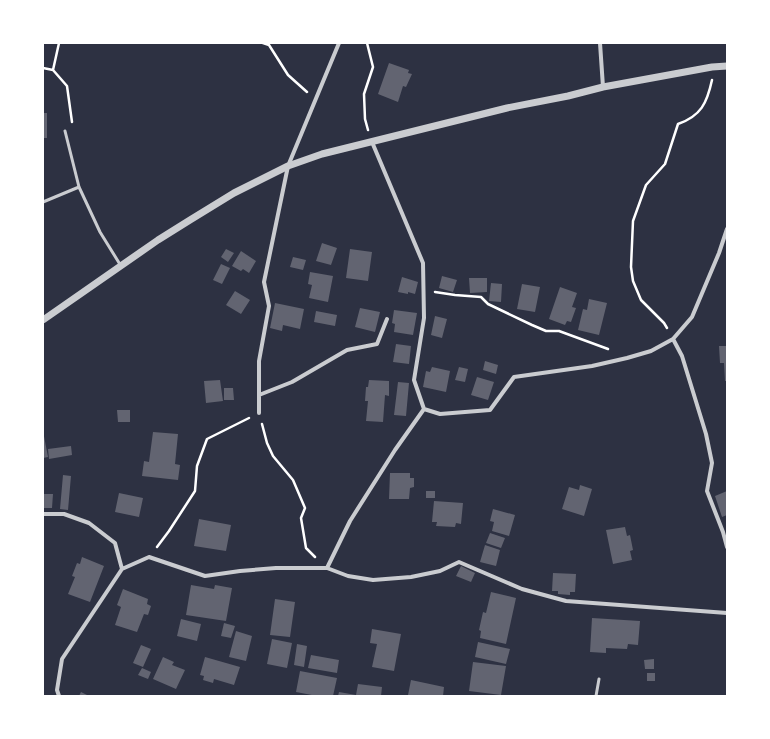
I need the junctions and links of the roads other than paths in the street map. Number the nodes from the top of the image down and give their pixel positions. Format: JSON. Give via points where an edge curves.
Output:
{"nodes":[{"id":1,"x":339,"y":43,"type":"edge"},
{"id":2,"x":600,"y":43,"type":"edge"},
{"id":3,"x":727,"y":66,"type":"edge"},
{"id":4,"x":604,"y":86,"type":"junction"},
{"id":5,"x":65,"y":131,"type":"dead end"},
{"id":6,"x":371,"y":141,"type":"junction"},
{"id":7,"x":288,"y":166,"type":"junction"},
{"id":8,"x":79,"y":187,"type":"junction"},
{"id":9,"x":43,"y":202,"type":"edge"},
{"id":10,"x":727,"y":229,"type":"edge"},
{"id":11,"x":121,"y":266,"type":"junction"},
{"id":12,"x":43,"y":320,"type":"edge"},
{"id":13,"x":387,"y":320,"type":"dead end"},
{"id":14,"x":673,"y":339,"type":"junction"},
{"id":15,"x":259,"y":395,"type":"junction"},
{"id":16,"x":424,"y":409,"type":"junction"},
{"id":17,"x":259,"y":413,"type":"road end"},
{"id":18,"x":43,"y":514,"type":"edge"},
{"id":19,"x":725,"y":531,"type":"edge"},
{"id":20,"x":727,"y":547,"type":"edge"},
{"id":21,"x":327,"y":568,"type":"junction"},
{"id":22,"x":122,"y":569,"type":"junction"},
{"id":23,"x":727,"y":613,"type":"edge"},
{"id":24,"x":599,"y":679,"type":"dead end"},
{"id":25,"x":59,"y":696,"type":"edge"},
{"id":26,"x":596,"y":696,"type":"edge"}],
"edges":[{"from":1,"to":7,"type":"street"},
{"from":2,"to":4,"type":"street"},
{"from":3,"to":4,"type":"street"},
{"from":4,"to":6,"type":"street"},
{"from":5,"to":8,"type":"lane"},
{"from":6,"to":7,"type":"street"},
{"from":6,"to":16,"type":"street","via":[[423,263],[424,318],[414,380]]},
{"from":7,"to":11,"type":"street","via":[[234,192]]},
{"from":7,"to":15,"type":"street","via":[[264,282],[269,306],[259,361]]},
{"from":8,"to":9,"type":"lane"},
{"from":8,"to":11,"type":"lane","via":[[100,232]]},
{"from":10,"to":14,"type":"street","via":[[692,316]]},
{"from":11,"to":12,"type":"street"},
{"from":13,"to":15,"type":"street","via":[[377,344],[347,350],[292,382]]},
{"from":14,"to":16,"type":"street","via":[[651,351],[627,358],[592,366],[514,377],[490,410],[440,414]]},
{"from":14,"to":19,"type":"street","via":[[682,356],[706,434],[712,463],[708,491]]},
{"from":15,"to":17,"type":"street"},
{"from":16,"to":21,"type":"street","via":[[350,521]]},
{"from":18,"to":22,"type":"street","via":[[64,514],[89,523],[116,543]]},
{"from":19,"to":20,"type":"street"},
{"from":21,"to":22,"type":"street","via":[[276,568],[205,576],[150,557]]},
{"from":21,"to":23,"type":"street","via":[[348,576],[373,580],[411,577],[440,571],[459,562],[522,589],[566,602]]},
{"from":22,"to":25,"type":"street","via":[[62,660],[57,690]]},
{"from":24,"to":26,"type":"lane"}]}
